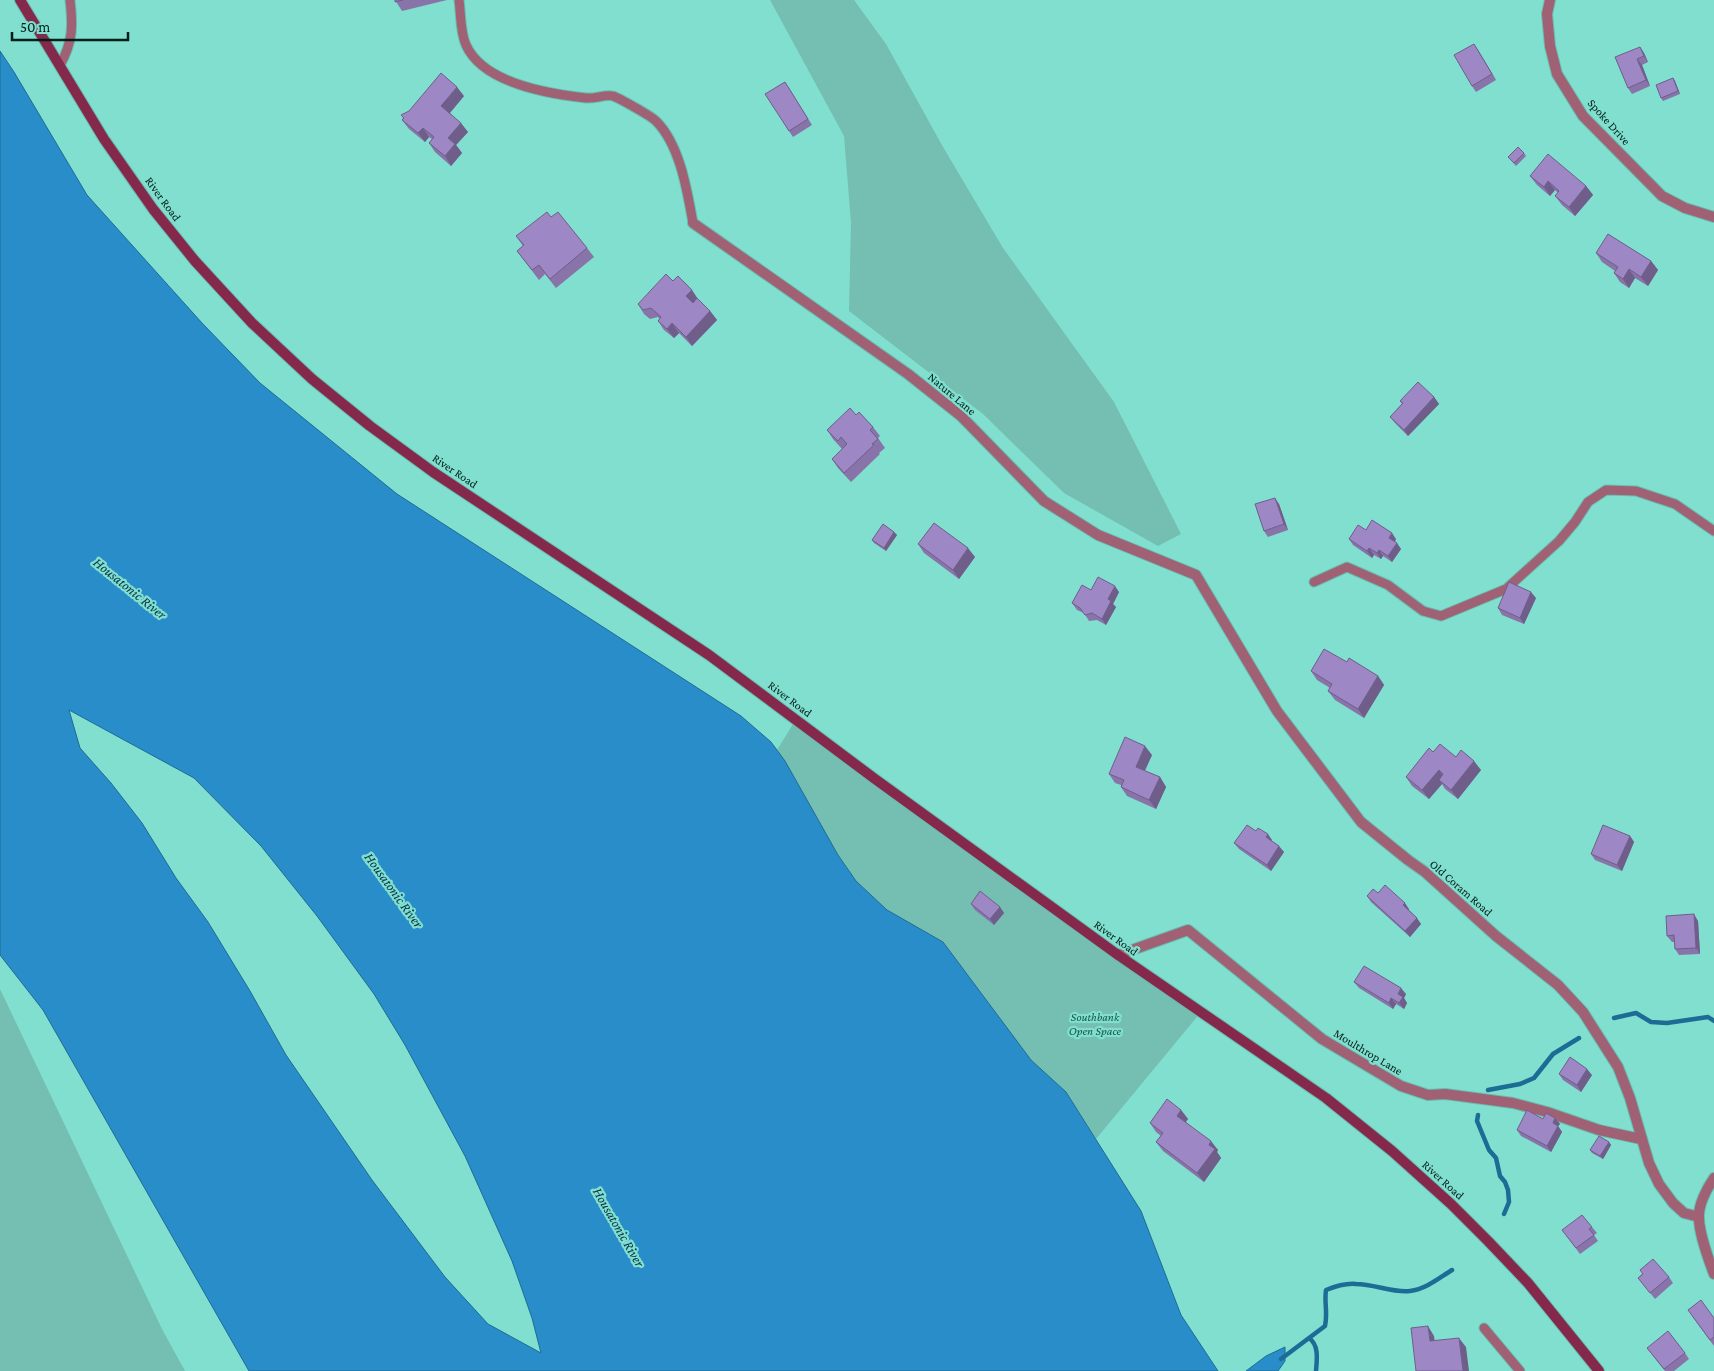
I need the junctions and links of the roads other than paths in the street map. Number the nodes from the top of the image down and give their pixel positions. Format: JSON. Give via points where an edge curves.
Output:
{"nodes":[{"id":1,"x":20,"y":0,"type":"edge"},
{"id":2,"x":70,"y":0,"type":"edge"},
{"id":3,"x":459,"y":0,"type":"edge"},
{"id":4,"x":1550,"y":0,"type":"edge"},
{"id":5,"x":60,"y":65,"type":"junction"},
{"id":6,"x":1714,"y":218,"type":"edge"},
{"id":7,"x":693,"y":223,"type":"joint"},
{"id":8,"x":1714,"y":531,"type":"edge"},
{"id":9,"x":1196,"y":574,"type":"joint"},
{"id":10,"x":1314,"y":582,"type":"dead end"},
{"id":11,"x":1118,"y":955,"type":"junction"},
{"id":12,"x":1641,"y":1139,"type":"junction"},
{"id":13,"x":1714,"y":1178,"type":"edge"},
{"id":14,"x":1699,"y":1217,"type":"junction"},
{"id":15,"x":1714,"y":1274,"type":"edge"},
{"id":16,"x":1484,"y":1328,"type":"dead end"},
{"id":17,"x":1520,"y":1371,"type":"edge"},
{"id":18,"x":1599,"y":1371,"type":"edge"}],
"edges":[{"from":1,"to":5,"type":"main road","name":"River Road"},
{"from":2,"to":5,"type":"lane","via":[[72,37]]},
{"from":3,"to":7,"type":"lane","via":[[465,43],[473,57],[490,71],[516,84],[550,93],[589,98],[613,96],[656,121],[674,146]]},
{"from":4,"to":6,"type":"street","name":"Spoke Drive","via":[[1547,14],[1550,46],[1557,74],[1584,116],[1662,196]]},
{"from":5,"to":11,"type":"main road","name":"River Road","via":[[153,210],[194,261],[252,323],[312,379],[433,472],[709,654]]},
{"from":7,"to":9,"type":"street","name":"Nature Lane","via":[[908,374],[961,416],[1044,501],[1098,535]]},
{"from":8,"to":10,"type":"lane","via":[[1675,504],[1636,491],[1606,490],[1588,502],[1576,522],[1506,589],[1442,616],[1423,611],[1388,585],[1346,567]]},
{"from":9,"to":12,"type":"street","name":"Old Coram Road","via":[[1278,713],[1361,822],[1558,985],[1583,1012],[1618,1067]]},
{"from":11,"to":12,"type":"street","name":"Moulthrop Lane","via":[[1188,930],[1322,1038],[1401,1086],[1428,1095],[1445,1094],[1513,1103],[1599,1130]]},
{"from":11,"to":18,"type":"main road","name":"River Road","via":[[1326,1098],[1392,1151],[1488,1241],[1534,1290]]},
{"from":12,"to":14,"type":"street","name":"Old Coram Road","via":[[1659,1184],[1673,1203],[1684,1213]]},
{"from":13,"to":14,"type":"street","via":[[1704,1197]]},
{"from":14,"to":15,"type":"street"},
{"from":16,"to":17,"type":"lane"}]}
